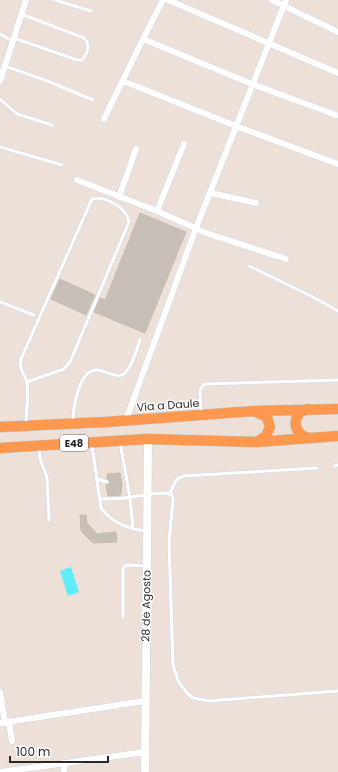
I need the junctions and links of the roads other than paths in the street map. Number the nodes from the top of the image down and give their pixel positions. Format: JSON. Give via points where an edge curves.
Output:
{"nodes":[{"id":1,"x":26,"y":0,"type":"edge"},
{"id":2,"x":55,"y":0,"type":"edge"},
{"id":3,"x":163,"y":0,"type":"edge"},
{"id":4,"x":168,"y":0,"type":"edge"},
{"id":5,"x":272,"y":0,"type":"edge"},
{"id":6,"x":285,"y":3,"type":"edge"},
{"id":7,"x":91,"y":11,"type":"dead end"},
{"id":8,"x":21,"y":14,"type":"junction"},
{"id":9,"x":338,"y":32,"type":"edge"},
{"id":10,"x":0,"y":34,"type":"edge"},
{"id":11,"x":13,"y":39,"type":"junction"},
{"id":12,"x":143,"y":40,"type":"junction"},
{"id":13,"x":268,"y":44,"type":"junction"},
{"id":14,"x":5,"y":66,"type":"junction"},
{"id":15,"x":338,"y":73,"type":"edge"},
{"id":16,"x":0,"y":80,"type":"edge"},
{"id":17,"x":123,"y":81,"type":"junction"},
{"id":18,"x":252,"y":84,"type":"junction"},
{"id":19,"x":0,"y":99,"type":"edge"},
{"id":20,"x":93,"y":100,"type":"dead end"},
{"id":21,"x":336,"y":115,"type":"dead end"},
{"id":22,"x":104,"y":119,"type":"dead end"},
{"id":23,"x":52,"y":125,"type":"dead end"},
{"id":24,"x":236,"y":126,"type":"junction"},
{"id":25,"x":184,"y":144,"type":"dead end"},
{"id":26,"x":0,"y":147,"type":"edge"},
{"id":27,"x":136,"y":149,"type":"dead end"},
{"id":28,"x":338,"y":164,"type":"edge"},
{"id":29,"x":62,"y":165,"type":"dead end"},
{"id":30,"x":76,"y":180,"type":"dead end"},
{"id":31,"x":210,"y":193,"type":"junction"},
{"id":32,"x":119,"y":197,"type":"junction"},
{"id":33,"x":256,"y":203,"type":"dead end"},
{"id":34,"x":157,"y":211,"type":"junction"},
{"id":35,"x":196,"y":228,"type":"junction"},
{"id":36,"x":286,"y":259,"type":"dead end"},
{"id":37,"x":249,"y":266,"type":"dead end"},
{"id":38,"x":0,"y":302,"type":"edge"},
{"id":39,"x":338,"y":312,"type":"edge"},
{"id":40,"x":34,"y":315,"type":"dead end"},
{"id":41,"x":140,"y":340,"type":"dead end"},
{"id":42,"x":338,"y":380,"type":"edge"},
{"id":43,"x":27,"y":382,"type":"junction"},
{"id":44,"x":310,"y":409,"type":"junction"},
{"id":45,"x":338,"y":409,"type":"edge"},
{"id":46,"x":254,"y":411,"type":"junction"},
{"id":47,"x":201,"y":415,"type":"junction"},
{"id":48,"x":126,"y":420,"type":"junction"},
{"id":49,"x":73,"y":424,"type":"junction"},
{"id":50,"x":26,"y":426,"type":"junction"},
{"id":51,"x":0,"y":427,"type":"edge"},
{"id":52,"x":338,"y":436,"type":"edge"},
{"id":53,"x":308,"y":438,"type":"junction"},
{"id":54,"x":148,"y":439,"type":"junction"},
{"id":55,"x":119,"y":441,"type":"junction"},
{"id":56,"x":256,"y":442,"type":"junction"},
{"id":57,"x":92,"y":443,"type":"junction"},
{"id":58,"x":39,"y":446,"type":"junction"},
{"id":59,"x":0,"y":448,"type":"edge"},
{"id":60,"x":317,"y":468,"type":"dead end"},
{"id":61,"x":97,"y":480,"type":"junction"},
{"id":62,"x":126,"y":480,"type":"junction"},
{"id":63,"x":121,"y":481,"type":"dead end"},
{"id":64,"x":106,"y":482,"type":"dead end"},
{"id":65,"x":170,"y":494,"type":"junction"},
{"id":66,"x":148,"y":495,"type":"junction"},
{"id":67,"x":130,"y":498,"type":"junction"},
{"id":68,"x":99,"y":499,"type":"junction"},
{"id":69,"x":49,"y":520,"type":"dead end"},
{"id":70,"x":133,"y":529,"type":"junction"},
{"id":71,"x":147,"y":531,"type":"junction"},
{"id":72,"x":147,"y":566,"type":"junction"},
{"id":73,"x":123,"y":617,"type":"dead end"},
{"id":74,"x":338,"y":691,"type":"edge"},
{"id":75,"x":0,"y":692,"type":"edge"},
{"id":76,"x":145,"y":701,"type":"junction"},
{"id":77,"x":5,"y":723,"type":"edge"},
{"id":78,"x":12,"y":741,"type":"dead end"},
{"id":79,"x":145,"y":752,"type":"junction"},
{"id":80,"x":64,"y":763,"type":"junction"},
{"id":81,"x":1,"y":772,"type":"edge"},
{"id":82,"x":64,"y":772,"type":"edge"},
{"id":83,"x":145,"y":772,"type":"edge"}],
"edges":[{"from":1,"to":8,"type":"street"},
{"from":2,"to":7,"type":"lane"},
{"from":3,"to":12,"type":"street"},
{"from":4,"to":13,"type":"street"},
{"from":5,"to":6,"type":"street"},
{"from":6,"to":9,"type":"street"},
{"from":6,"to":13,"type":"street"},
{"from":8,"to":11,"type":"street"},
{"from":8,"to":11,"type":"lane","via":[[84,38],[88,49],[82,60],[78,60]]},
{"from":10,"to":11,"type":"lane"},
{"from":11,"to":14,"type":"street"},
{"from":12,"to":17,"type":"street"},
{"from":12,"to":18,"type":"street"},
{"from":13,"to":15,"type":"street"},
{"from":13,"to":18,"type":"street"},
{"from":14,"to":16,"type":"street"},
{"from":14,"to":20,"type":"lane"},
{"from":17,"to":22,"type":"street"},
{"from":17,"to":24,"type":"street"},
{"from":18,"to":21,"type":"street"},
{"from":18,"to":24,"type":"street"},
{"from":19,"to":23,"type":"lane","via":[[17,114]]},
{"from":24,"to":28,"type":"street"},
{"from":24,"to":31,"type":"street"},
{"from":25,"to":34,"type":"street"},
{"from":26,"to":29,"type":"lane"},
{"from":27,"to":32,"type":"street"},
{"from":30,"to":32,"type":"street"},
{"from":31,"to":33,"type":"street"},
{"from":31,"to":35,"type":"street"},
{"from":32,"to":34,"type":"street"},
{"from":34,"to":35,"type":"street"},
{"from":35,"to":36,"type":"street"},
{"from":35,"to":48,"type":"street"},
{"from":37,"to":39,"type":"lane"},
{"from":38,"to":40,"type":"lane"},
{"from":41,"to":49,"type":"lane","via":[[129,367],[122,374],[97,370],[88,373],[78,392]]},
{"from":42,"to":47,"type":"lane","via":[[207,383],[201,386],[200,390]]},
{"from":43,"to":43,"type":"lane","via":[[20,367],[20,359],[92,199],[101,198],[119,206],[126,213],[129,222],[70,362],[64,369]]},
{"from":43,"to":50,"type":"lane"},
{"from":44,"to":45,"type":"highway","name":"Vía a Daule","number":"E48"},
{"from":44,"to":46,"type":"highway","name":"Vía a Daule","number":"E48"},
{"from":44,"to":53,"type":"highway","via":[[300,412],[295,422],[298,432]]},
{"from":46,"to":47,"type":"highway","name":"Vía a Daule","number":"E48"},
{"from":46,"to":56,"type":"highway","via":[[267,417],[270,427],[266,436]]},
{"from":47,"to":48,"type":"highway","name":"Vía a Daule","number":"E48"},
{"from":48,"to":49,"type":"highway","name":"Vía a Daule","number":"E48"},
{"from":49,"to":50,"type":"highway","name":"Vía a Daule","number":"E48"},
{"from":50,"to":51,"type":"highway","name":"Vía a Daule","number":"E48"},
{"from":52,"to":53,"type":"highway","number":"E48"},
{"from":53,"to":56,"type":"highway","number":"E48"},
{"from":54,"to":55,"type":"highway","number":"E48"},
{"from":54,"to":56,"type":"highway","number":"E48"},
{"from":54,"to":66,"type":"street","name":"28 de Agosto"},
{"from":55,"to":57,"type":"highway","number":"E48"},
{"from":55,"to":62,"type":"lane"},
{"from":57,"to":58,"type":"highway","number":"E48"},
{"from":57,"to":61,"type":"lane"},
{"from":58,"to":59,"type":"highway","number":"E48"},
{"from":58,"to":69,"type":"lane","via":[[40,459],[48,482]]},
{"from":60,"to":65,"type":"lane","via":[[184,476],[175,482]]},
{"from":61,"to":64,"type":"lane"},
{"from":61,"to":68,"type":"lane"},
{"from":62,"to":63,"type":"lane"},
{"from":62,"to":67,"type":"lane"},
{"from":65,"to":66,"type":"lane"},
{"from":65,"to":74,"type":"lane","via":[[173,500],[169,542],[174,665],[178,681],[187,693],[192,698],[209,701]]},
{"from":66,"to":67,"type":"lane"},
{"from":66,"to":71,"type":"street","name":"28 de Agosto"},
{"from":67,"to":68,"type":"lane"},
{"from":67,"to":70,"type":"lane"},
{"from":68,"to":70,"type":"lane","via":[[101,508],[108,517],[117,524]]},
{"from":70,"to":71,"type":"lane"},
{"from":71,"to":72,"type":"street","name":"28 de Agosto"},
{"from":72,"to":73,"type":"lane","via":[[124,566]]},
{"from":72,"to":76,"type":"street","name":"28 de Agosto"},
{"from":75,"to":77,"type":"street"},
{"from":76,"to":77,"type":"street"},
{"from":76,"to":79,"type":"street","name":"28 de Agosto"},
{"from":77,"to":78,"type":"street"},
{"from":79,"to":80,"type":"street"},
{"from":79,"to":83,"type":"street","name":"28 de Agosto"},
{"from":80,"to":81,"type":"street"},
{"from":80,"to":82,"type":"street"}]}
